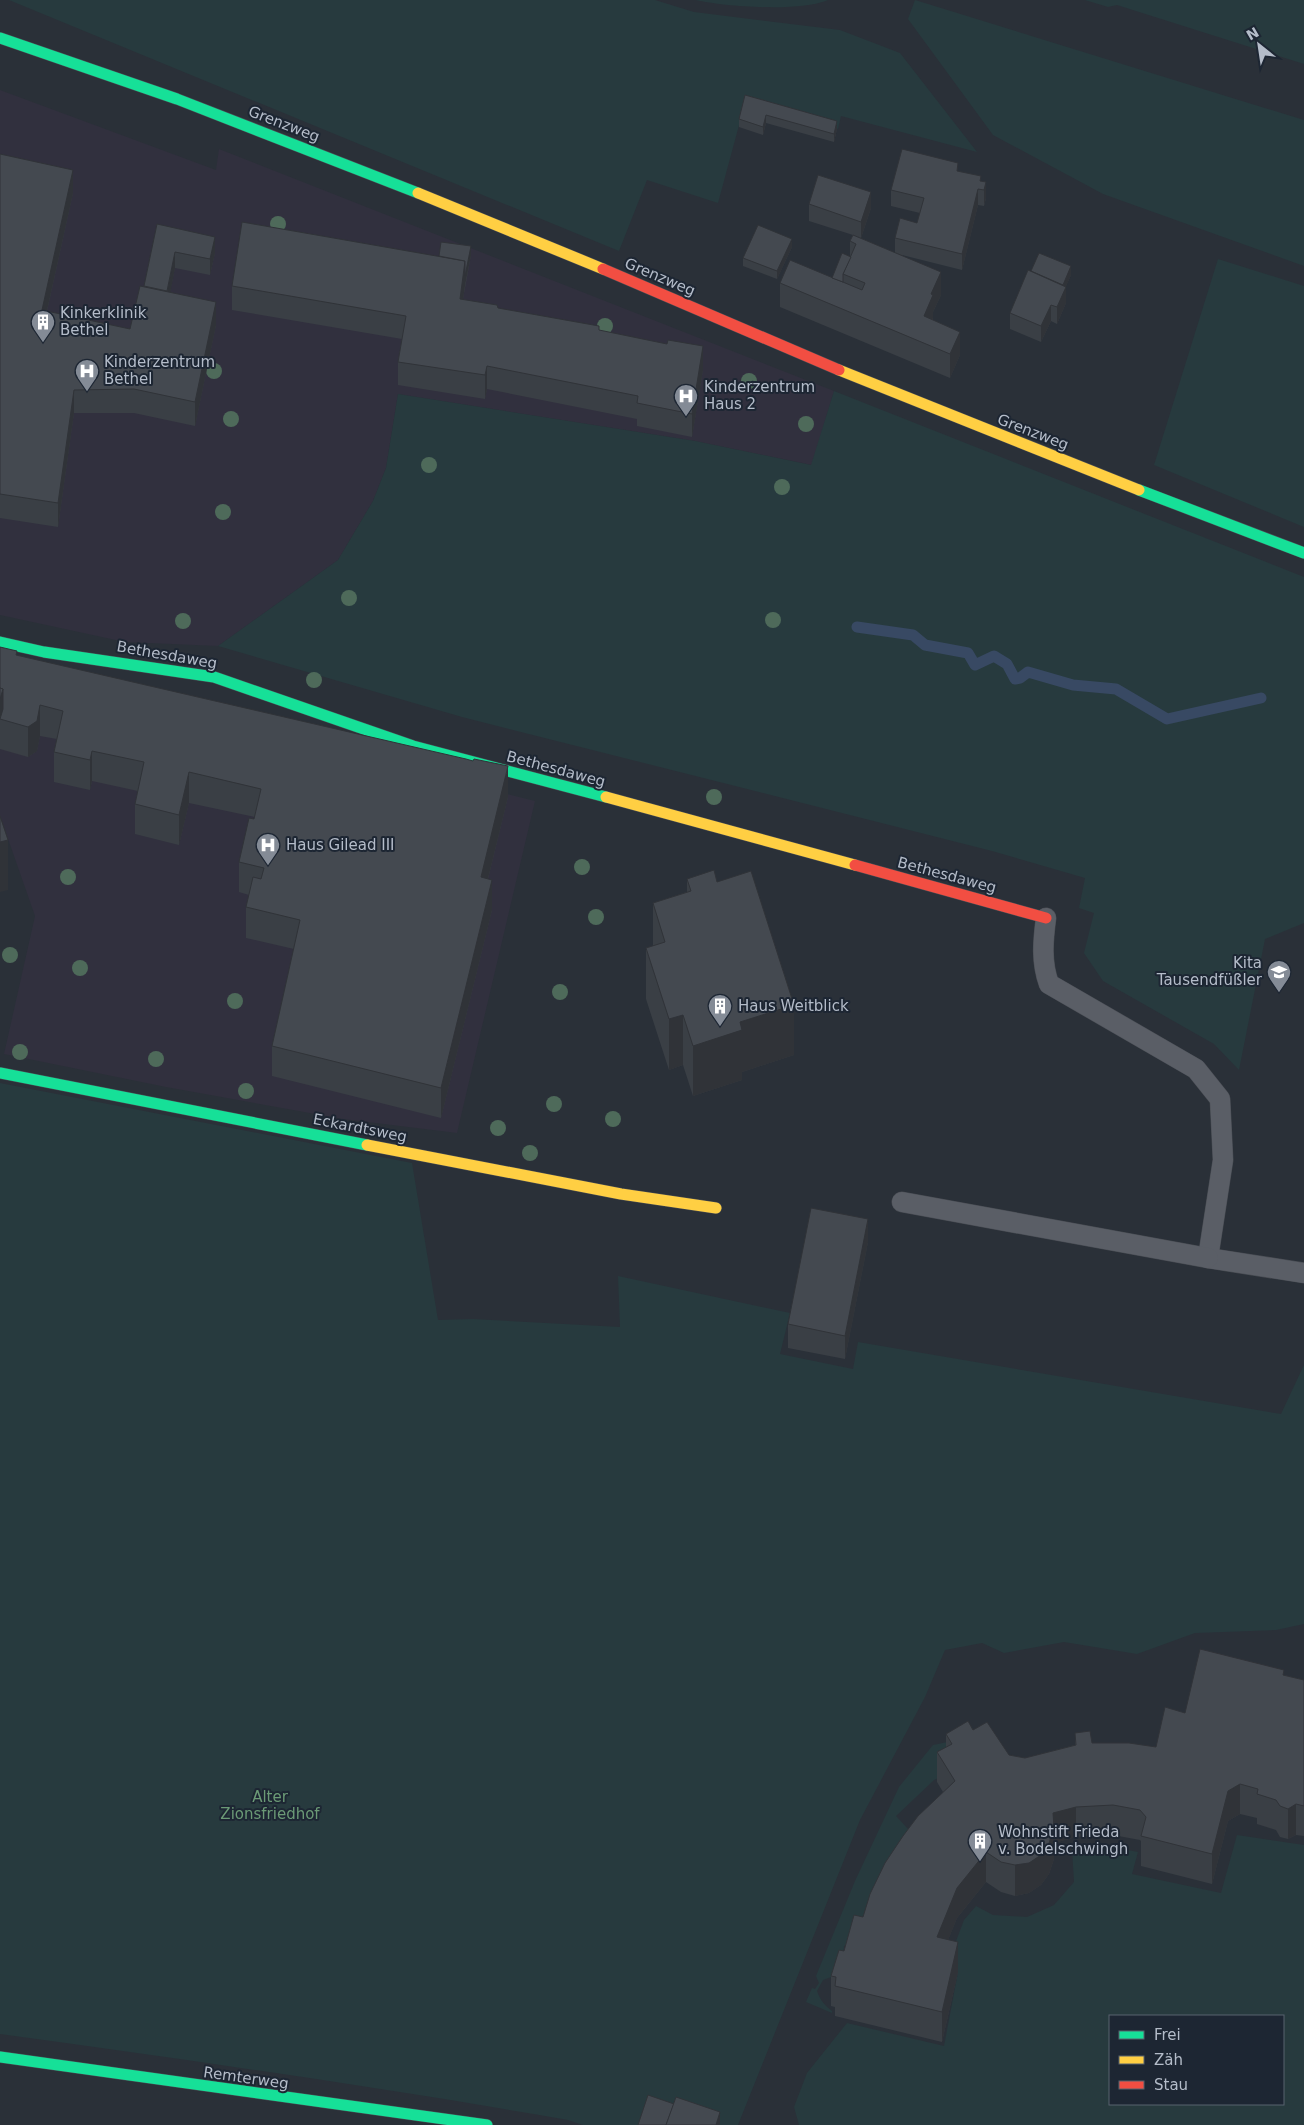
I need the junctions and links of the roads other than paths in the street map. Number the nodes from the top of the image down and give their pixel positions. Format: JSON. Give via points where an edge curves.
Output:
{"nodes":[{"id":1,"x":0,"y":38,"type":"edge"},
{"id":2,"x":1304,"y":553,"type":"edge"},
{"id":3,"x":0,"y":642,"type":"edge"},
{"id":4,"x":1046,"y":918,"type":"joint"},
{"id":5,"x":0,"y":1073,"type":"edge"},
{"id":6,"x":902,"y":1202,"type":"dead end"},
{"id":7,"x":716,"y":1208,"type":"dead end"},
{"id":8,"x":1208,"y":1258,"type":"junction"},
{"id":9,"x":1304,"y":1273,"type":"edge"},
{"id":10,"x":0,"y":2057,"type":"edge"},
{"id":11,"x":487,"y":2125,"type":"edge"}],
"edges":[{"from":1,"to":2,"type":"street","name":"Grenzweg","via":[[177,99],[355,167],[574,256],[851,376]]},
{"from":3,"to":4,"type":"street","name":"Bethesdaweg","via":[[44,652],[214,677],[413,746]]},
{"from":4,"to":8,"type":"lane","via":[[1044,969],[1049,984],[1196,1069],[1220,1100],[1223,1160]]},
{"from":5,"to":7,"type":"street","name":"Eckardtsweg","via":[[621,1194]]},
{"from":6,"to":8,"type":"lane"},
{"from":8,"to":9,"type":"lane"},
{"from":10,"to":11,"type":"street","name":"Remterweg"}]}
